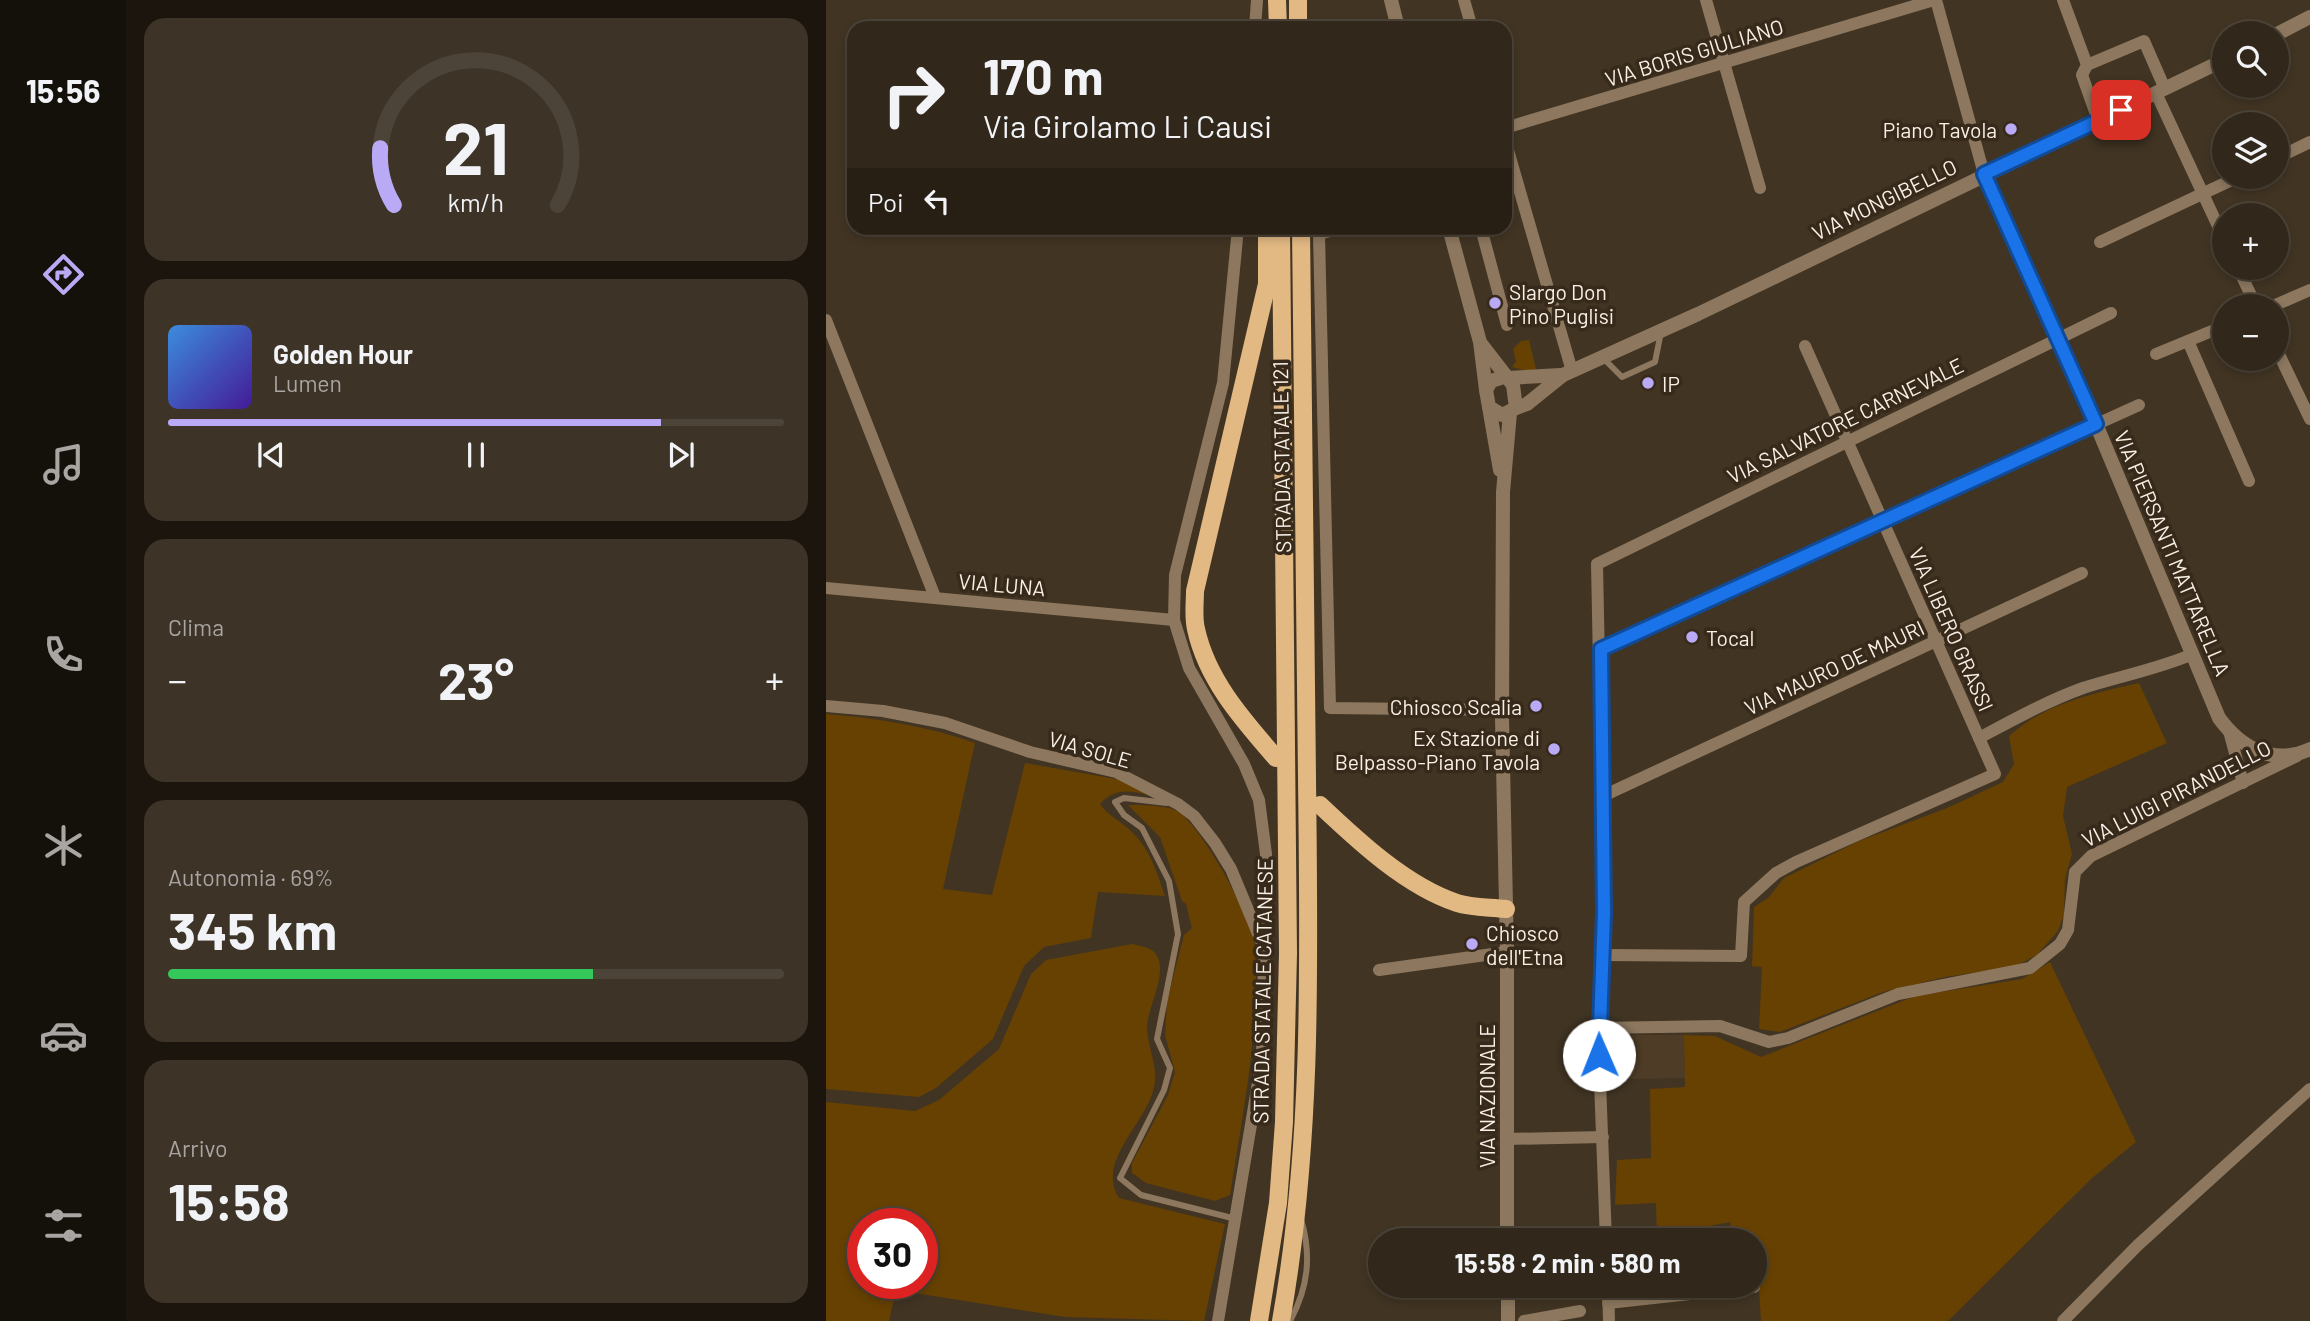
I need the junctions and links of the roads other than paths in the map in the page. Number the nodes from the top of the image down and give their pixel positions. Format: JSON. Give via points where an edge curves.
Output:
{"nodes":[{"id":1,"x":1257,"y":0,"type":"edge"},
{"id":2,"x":1277,"y":0,"type":"edge"},
{"id":3,"x":1298,"y":0,"type":"edge"},
{"id":4,"x":1391,"y":0,"type":"edge"},
{"id":5,"x":1464,"y":0,"type":"edge"},
{"id":6,"x":1706,"y":0,"type":"edge"},
{"id":7,"x":1935,"y":0,"type":"edge"},
{"id":8,"x":2063,"y":0,"type":"edge"},
{"id":9,"x":2310,"y":17,"type":"edge"},
{"id":10,"x":1256,"y":21,"type":"edge"},
{"id":11,"x":1278,"y":21,"type":"edge"},
{"id":12,"x":1298,"y":21,"type":"edge"},
{"id":13,"x":1396,"y":21,"type":"edge"},
{"id":14,"x":1470,"y":21,"type":"edge"},
{"id":15,"x":2289,"y":28,"type":"edge"},
{"id":16,"x":1724,"y":63,"type":"junction"},
{"id":17,"x":2087,"y":65,"type":"junction"},
{"id":18,"x":2212,"y":66,"type":"edge"},
{"id":19,"x":2160,"y":91,"type":"junction"},
{"id":20,"x":2098,"y":120,"type":"junction"},
{"id":21,"x":1512,"y":126,"type":"edge"},
{"id":22,"x":2310,"y":142,"type":"edge"},
{"id":23,"x":2289,"y":152,"type":"edge"},
{"id":24,"x":1512,"y":165,"type":"edge"},
{"id":25,"x":1984,"y":174,"type":"junction"},
{"id":26,"x":1760,"y":188,"type":"dead end"},
{"id":27,"x":2213,"y":189,"type":"edge"},
{"id":28,"x":2202,"y":194,"type":"junction"},
{"id":29,"x":2212,"y":214,"type":"edge"},
{"id":30,"x":1237,"y":235,"type":"edge"},
{"id":31,"x":1267,"y":235,"type":"edge"},
{"id":32,"x":1281,"y":235,"type":"edge"},
{"id":33,"x":1301,"y":235,"type":"edge"},
{"id":34,"x":1319,"y":235,"type":"edge"},
{"id":35,"x":1451,"y":235,"type":"edge"},
{"id":36,"x":1483,"y":235,"type":"edge"},
{"id":37,"x":2101,"y":242,"type":"dead end"},
{"id":38,"x":2310,"y":290,"type":"edge"},
{"id":39,"x":2289,"y":299,"type":"edge"},
{"id":40,"x":2111,"y":313,"type":"dead end"},
{"id":41,"x":826,"y":320,"type":"edge"},
{"id":42,"x":1507,"y":325,"type":"dead end"},
{"id":43,"x":2212,"y":331,"type":"edge"},
{"id":44,"x":1661,"y":332,"type":"junction"},
{"id":45,"x":2057,"y":337,"type":"junction"},
{"id":46,"x":2188,"y":341,"type":"junction"},
{"id":47,"x":1480,"y":342,"type":"junction"},
{"id":48,"x":1805,"y":346,"type":"dead end"},
{"id":49,"x":2156,"y":354,"type":"dead end"},
{"id":50,"x":1603,"y":358,"type":"junction"},
{"id":51,"x":2287,"y":371,"type":"edge"},
{"id":52,"x":1568,"y":373,"type":"junction"},
{"id":53,"x":1506,"y":378,"type":"junction"},
{"id":54,"x":1486,"y":390,"type":"junction"},
{"id":55,"x":2139,"y":405,"type":"dead end"},
{"id":56,"x":1489,"y":407,"type":"junction"},
{"id":57,"x":1513,"y":410,"type":"junction"},
{"id":58,"x":2310,"y":419,"type":"edge"},
{"id":59,"x":2096,"y":424,"type":"junction"},
{"id":60,"x":1846,"y":440,"type":"junction"},
{"id":61,"x":2249,"y":481,"type":"dead end"},
{"id":62,"x":1503,"y":492,"type":"junction"},
{"id":63,"x":1882,"y":520,"type":"junction"},
{"id":64,"x":2081,"y":573,"type":"dead end"},
{"id":65,"x":826,"y":588,"type":"edge"},
{"id":66,"x":935,"y":597,"type":"junction"},
{"id":67,"x":1174,"y":620,"type":"junction"},
{"id":68,"x":1936,"y":641,"type":"junction"},
{"id":69,"x":1601,"y":649,"type":"junction"},
{"id":70,"x":2193,"y":654,"type":"junction"},
{"id":71,"x":1285,"y":659,"type":"joint"},
{"id":72,"x":1306,"y":686,"type":"joint"},
{"id":73,"x":826,"y":706,"type":"edge"},
{"id":74,"x":1502,"y":710,"type":"junction"},
{"id":75,"x":2229,"y":731,"type":"junction"},
{"id":76,"x":1979,"y":738,"type":"junction"},
{"id":77,"x":2306,"y":751,"type":"edge"},
{"id":78,"x":1276,"y":758,"type":"dead end"},
{"id":79,"x":2243,"y":783,"type":"junction"},
{"id":80,"x":1603,"y":796,"type":"junction"},
{"id":81,"x":1178,"y":804,"type":"junction"},
{"id":82,"x":1320,"y":804,"type":"dead end"},
{"id":83,"x":1506,"y":909,"type":"junction"},
{"id":84,"x":1262,"y":944,"type":"junction"},
{"id":85,"x":1507,"y":952,"type":"junction"},
{"id":86,"x":1602,"y":955,"type":"junction"},
{"id":87,"x":1379,"y":970,"type":"dead end"},
{"id":88,"x":1598,"y":1028,"type":"junction"},
{"id":89,"x":2310,"y":1089,"type":"edge"},
{"id":90,"x":1603,"y":1137,"type":"junction"},
{"id":91,"x":1506,"y":1139,"type":"junction"},
{"id":92,"x":1297,"y":1203,"type":"junction"},
{"id":93,"x":1236,"y":1219,"type":"junction"},
{"id":94,"x":1507,"y":1228,"type":"edge"},
{"id":95,"x":1606,"y":1228,"type":"edge"},
{"id":96,"x":1508,"y":1298,"type":"edge"},
{"id":97,"x":1608,"y":1298,"type":"edge"},
{"id":98,"x":1654,"y":1298,"type":"edge"},
{"id":99,"x":1608,"y":1303,"type":"junction"},
{"id":100,"x":1580,"y":1311,"type":"dead end"},
{"id":101,"x":1218,"y":1321,"type":"edge"},
{"id":102,"x":1259,"y":1321,"type":"edge"},
{"id":103,"x":1281,"y":1321,"type":"edge"},
{"id":104,"x":1290,"y":1321,"type":"edge"},
{"id":105,"x":1508,"y":1321,"type":"edge"},
{"id":106,"x":1524,"y":1321,"type":"edge"},
{"id":107,"x":1609,"y":1321,"type":"edge"},
{"id":108,"x":2063,"y":1321,"type":"edge"}],
"edges":[{"from":1,"to":10,"type":"street"},
{"from":2,"to":11,"type":"main road"},
{"from":3,"to":12,"type":"main road"},
{"from":4,"to":13,"type":"street"},
{"from":5,"to":14,"type":"street"},
{"from":6,"to":16,"type":"street"},
{"from":7,"to":16,"type":"street","name":"VIA BORIS GIULIANO"},
{"from":7,"to":25,"type":"street","name":"VIA PIERSANTI MATTARELLA"},
{"from":8,"to":17,"type":"street"},
{"from":9,"to":15,"type":"street"},
{"from":16,"to":21,"type":"street","name":"VIA BORIS GIULIANO"},
{"from":16,"to":26,"type":"street"},
{"from":17,"to":19,"type":"street","via":[[2144,41]]},
{"from":17,"to":20,"type":"street","via":[[2082,75]]},
{"from":18,"to":19,"type":"street","name":"VIA MONGIBELLO"},
{"from":19,"to":20,"type":"street","name":"VIA MONGIBELLO"},
{"from":19,"to":28,"type":"street"},
{"from":20,"to":25,"type":"street","name":"VIA MONGIBELLO"},
{"from":22,"to":23,"type":"street"},
{"from":24,"to":52,"type":"street"},
{"from":25,"to":44,"type":"street","name":"VIA MONGIBELLO"},
{"from":25,"to":45,"type":"street","name":"VIA PIERSANTI MATTARELLA"},
{"from":27,"to":28,"type":"street"},
{"from":28,"to":29,"type":"street"},
{"from":28,"to":37,"type":"street"},
{"from":30,"to":67,"type":"street","via":[[1223,383],[1175,576]]},
{"from":31,"to":78,"type":"main road","via":[[1267,284],[1195,591],[1195,627],[1206,662],[1223,692]]},
{"from":32,"to":71,"type":"main road","name":"STRADA STATALE 121"},
{"from":33,"to":72,"type":"main road","name":"STRADA STATALE 121"},
{"from":34,"to":74,"type":"street","via":[[1330,708]]},
{"from":35,"to":47,"type":"street"},
{"from":36,"to":42,"type":"street"},
{"from":38,"to":39,"type":"street"},
{"from":40,"to":45,"type":"street","name":"VIA SALVATORE CARNEVALE"},
{"from":41,"to":66,"type":"street"},
{"from":43,"to":46,"type":"street"},
{"from":44,"to":50,"type":"street","name":"VIA MONGIBELLO"},
{"from":44,"to":50,"type":"lane","via":[[1656,362],[1622,377]]},
{"from":45,"to":59,"type":"street","name":"VIA PIERSANTI MATTARELLA"},
{"from":45,"to":60,"type":"street","name":"VIA SALVATORE CARNEVALE"},
{"from":46,"to":49,"type":"street"},
{"from":46,"to":61,"type":"street"},
{"from":47,"to":53,"type":"street"},
{"from":47,"to":54,"type":"street"},
{"from":48,"to":60,"type":"street","name":"VIA LIBERO GRASSI"},
{"from":50,"to":52,"type":"street","name":"VIA MONGIBELLO"},
{"from":51,"to":58,"type":"street"},
{"from":52,"to":53,"type":"street"},
{"from":52,"to":57,"type":"street"},
{"from":53,"to":54,"type":"street","via":[[1495,379]]},
{"from":53,"to":57,"type":"street","via":[[1513,385]]},
{"from":54,"to":56,"type":"street"},
{"from":55,"to":59,"type":"street"},
{"from":56,"to":57,"type":"street","via":[[1499,415]]},
{"from":56,"to":62,"type":"street"},
{"from":57,"to":62,"type":"street"},
{"from":59,"to":63,"type":"street"},
{"from":59,"to":70,"type":"street","name":"VIA PIERSANTI MATTARELLA"},
{"from":60,"to":63,"type":"street","name":"VIA LIBERO GRASSI"},
{"from":60,"to":69,"type":"street","name":"VIA SALVATORE CARNEVALE","via":[[1597,564]]},
{"from":62,"to":74,"type":"street","name":"VIA NAZIONALE"},
{"from":63,"to":68,"type":"street","name":"VIA LIBERO GRASSI"},
{"from":63,"to":69,"type":"street"},
{"from":64,"to":68,"type":"street","name":"VIA MAURO DE MAURI"},
{"from":65,"to":66,"type":"street","name":"VIA LUNA"},
{"from":66,"to":67,"type":"street","name":"VIA LUNA"},
{"from":67,"to":84,"type":"street","via":[[1188,668],[1244,764],[1259,800],[1266,854]]},
{"from":68,"to":76,"type":"street","name":"VIA LIBERO GRASSI"},
{"from":68,"to":80,"type":"street","name":"VIA MAURO DE MAURI"},
{"from":69,"to":80,"type":"street"},
{"from":70,"to":75,"type":"street","name":"VIA PIERSANTI MATTARELLA","via":[[2219,718]]},
{"from":70,"to":76,"type":"street","via":[[2151,671],[2086,687]]},
{"from":71,"to":102,"type":"main road","name":"STRADA STATALE CATANESE","via":[[1288,953],[1284,1122],[1278,1203]]},
{"from":72,"to":92,"type":"main road","name":"STRADA STATALE CATANESE","via":[[1309,952]]},
{"from":73,"to":81,"type":"street","name":"VIA SOLE","via":[[883,710],[945,723],[1030,752],[1116,772]]},
{"from":74,"to":83,"type":"street","name":"VIA NAZIONALE"},
{"from":75,"to":77,"type":"street","name":"VIA PIERSANTI MATTARELLA","via":[[2265,754],[2280,757]]},
{"from":75,"to":79,"type":"street"},
{"from":76,"to":86,"type":"street","name":"VIA LIBERO GRASSI","via":[[1995,774],[1776,873],[1744,902],[1741,956]]},
{"from":77,"to":79,"type":"street","name":"VIA LUIGI PIRANDELLO"},
{"from":79,"to":88,"type":"street","name":"VIA LUIGI PIRANDELLO","via":[[2091,856],[2076,872],[2068,930],[2060,944],[2030,968],[1898,994],[1769,1042],[1720,1026]]},
{"from":80,"to":86,"type":"street"},
{"from":81,"to":84,"type":"street","name":"VIA SOLE","via":[[1194,816],[1220,851]]},
{"from":81,"to":93,"type":"lane","via":[[1124,797],[1115,802],[1142,828],[1168,881],[1178,934],[1157,1039],[1170,1068],[1164,1090],[1120,1178],[1141,1195]]},
{"from":82,"to":83,"type":"main road","via":[[1370,852],[1424,886],[1458,904]]},
{"from":83,"to":85,"type":"street","name":"VIA NAZIONALE"},
{"from":84,"to":93,"type":"street","via":[[1262,1059]]},
{"from":85,"to":87,"type":"street"},
{"from":85,"to":91,"type":"street","name":"VIA NAZIONALE"},
{"from":86,"to":88,"type":"street"},
{"from":88,"to":90,"type":"street"},
{"from":89,"to":108,"type":"street","via":[[2138,1245]]},
{"from":90,"to":91,"type":"street"},
{"from":90,"to":95,"type":"street"},
{"from":91,"to":94,"type":"street","name":"VIA NAZIONALE"},
{"from":92,"to":103,"type":"main road","name":"STRADA STATALE CATANESE"},
{"from":92,"to":104,"type":"lane","via":[[1309,1267]]},
{"from":93,"to":101,"type":"street"},
{"from":96,"to":105,"type":"street"},
{"from":97,"to":99,"type":"street"},
{"from":98,"to":99,"type":"street"},
{"from":99,"to":107,"type":"street"},
{"from":100,"to":106,"type":"street"}]}
